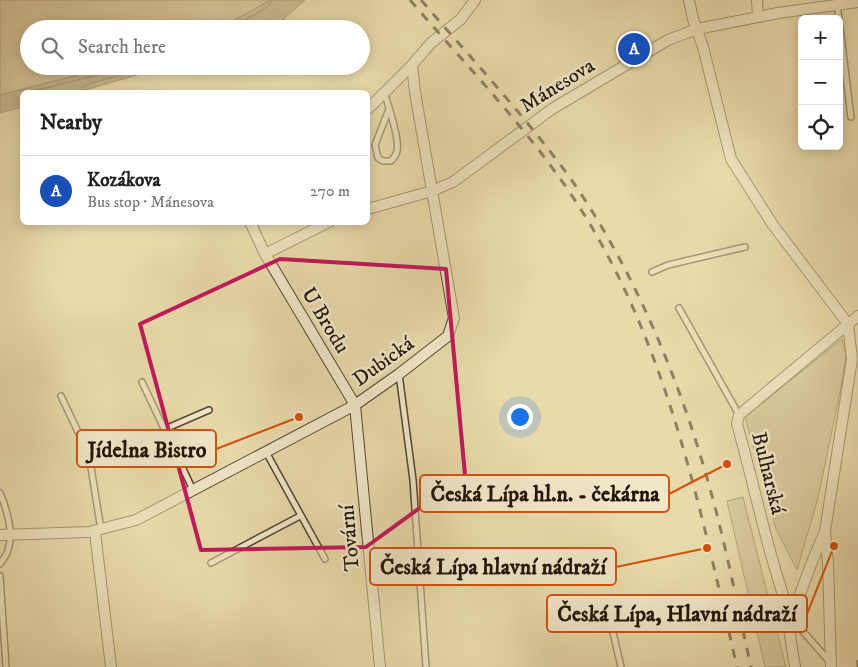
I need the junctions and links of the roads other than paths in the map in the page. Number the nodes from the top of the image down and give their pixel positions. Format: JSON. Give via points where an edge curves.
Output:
{"nodes":[{"id":1,"x":475,"y":0,"type":"edge"},
{"id":2,"x":689,"y":0,"type":"edge"},
{"id":3,"x":756,"y":0,"type":"edge"},
{"id":4,"x":858,"y":2,"type":"edge"},
{"id":5,"x":837,"y":5,"type":"junction"},
{"id":6,"x":838,"y":15,"type":"edge"},
{"id":7,"x":758,"y":17,"type":"junction"},
{"id":8,"x":697,"y":29,"type":"junction"},
{"id":9,"x":843,"y":51,"type":"edge"},
{"id":10,"x":412,"y":65,"type":"junction"},
{"id":11,"x":384,"y":92,"type":"junction"},
{"id":12,"x":370,"y":107,"type":"edge"},
{"id":13,"x":390,"y":110,"type":"junction"},
{"id":14,"x":851,"y":116,"type":"dead end"},
{"id":15,"x":432,"y":191,"type":"junction"},
{"id":16,"x":370,"y":208,"type":"edge"},
{"id":17,"x":251,"y":225,"type":"edge"},
{"id":18,"x":322,"y":225,"type":"edge"},
{"id":19,"x":745,"y":247,"type":"dead end"},
{"id":20,"x":264,"y":254,"type":"junction"},
{"id":21,"x":652,"y":272,"type":"dead end"},
{"id":22,"x":679,"y":308,"type":"dead end"},
{"id":23,"x":858,"y":316,"type":"edge"},
{"id":24,"x":848,"y":324,"type":"junction"},
{"id":25,"x":399,"y":374,"type":"junction"},
{"id":26,"x":142,"y":382,"type":"dead end"},
{"id":27,"x":61,"y":396,"type":"dead end"},
{"id":28,"x":355,"y":405,"type":"junction"},
{"id":29,"x":209,"y":410,"type":"dead end"},
{"id":30,"x":739,"y":414,"type":"junction"},
{"id":31,"x":165,"y":430,"type":"junction"},
{"id":32,"x":266,"y":452,"type":"junction"},
{"id":33,"x":193,"y":490,"type":"junction"},
{"id":34,"x":0,"y":493,"type":"edge"},
{"id":35,"x":300,"y":516,"type":"junction"},
{"id":36,"x":98,"y":531,"type":"junction"},
{"id":37,"x":825,"y":531,"type":"junction"},
{"id":38,"x":5,"y":536,"type":"edge"},
{"id":39,"x":326,"y":559,"type":"dead end"},
{"id":40,"x":211,"y":563,"type":"dead end"},
{"id":41,"x":0,"y":564,"type":"edge"},
{"id":42,"x":0,"y":576,"type":"edge"},
{"id":43,"x":791,"y":618,"type":"junction"},
{"id":44,"x":611,"y":624,"type":"dead end"},
{"id":45,"x":831,"y":665,"type":"edge"},
{"id":46,"x":6,"y":667,"type":"edge"},
{"id":47,"x":111,"y":667,"type":"edge"},
{"id":48,"x":380,"y":667,"type":"edge"},
{"id":49,"x":426,"y":667,"type":"edge"},
{"id":50,"x":621,"y":667,"type":"edge"},
{"id":51,"x":795,"y":667,"type":"edge"}],
"edges":[{"from":1,"to":10,"type":"street","via":[[461,19],[431,43]]},
{"from":2,"to":8,"type":"street"},
{"from":3,"to":7,"type":"street"},
{"from":4,"to":5,"type":"street","name":"Mánesova"},
{"from":5,"to":6,"type":"lane"},
{"from":5,"to":7,"type":"street","name":"Mánesova"},
{"from":7,"to":8,"type":"street","name":"Mánesova"},
{"from":8,"to":15,"type":"street","name":"Mánesova","via":[[668,40],[552,109],[453,182]]},
{"from":8,"to":24,"type":"street","via":[[731,159],[773,225]]},
{"from":9,"to":14,"type":"lane"},
{"from":10,"to":11,"type":"street"},
{"from":10,"to":15,"type":"street","name":"Dubická"},
{"from":11,"to":12,"type":"street"},
{"from":11,"to":13,"type":"lane"},
{"from":13,"to":13,"type":"lane","via":[[398,149],[391,161],[383,161],[378,158],[375,145]]},
{"from":15,"to":16,"type":"street","name":"Mánesova"},
{"from":15,"to":25,"type":"street","name":"Dubická","via":[[454,318],[448,336]]},
{"from":17,"to":20,"type":"street","name":"U Brodu"},
{"from":18,"to":20,"type":"street"},
{"from":19,"to":21,"type":"lane","via":[[668,265]]},
{"from":20,"to":28,"type":"street","name":"U Brodu"},
{"from":22,"to":30,"type":"lane"},
{"from":23,"to":24,"type":"street","name":"Bulharská"},
{"from":24,"to":30,"type":"street","name":"Bulharská"},
{"from":24,"to":37,"type":"street","name":"Bulharská","via":[[852,360]]},
{"from":25,"to":28,"type":"street","name":"Dubická"},
{"from":25,"to":49,"type":"lane","via":[[413,480]]},
{"from":26,"to":31,"type":"lane"},
{"from":27,"to":36,"type":"lane","via":[[89,455]]},
{"from":28,"to":32,"type":"street","name":"Dubická"},
{"from":28,"to":48,"type":"street","name":"Tovární"},
{"from":29,"to":31,"type":"lane"},
{"from":30,"to":43,"type":"street","name":"Bulharská","via":[[737,424],[753,488]]},
{"from":31,"to":33,"type":"lane"},
{"from":32,"to":33,"type":"street","name":"Dubická"},
{"from":32,"to":35,"type":"lane"},
{"from":33,"to":36,"type":"street","name":"Dubická","via":[[136,520]]},
{"from":34,"to":38,"type":"lane","via":[[6,508]]},
{"from":35,"to":39,"type":"lane"},
{"from":35,"to":40,"type":"lane"},
{"from":36,"to":38,"type":"street","name":"Dubická"},
{"from":36,"to":47,"type":"street"},
{"from":37,"to":43,"type":"street","name":"Bulharská"},
{"from":37,"to":45,"type":"street","name":"Bulharská"},
{"from":38,"to":41,"type":"lane","via":[[8,551]]},
{"from":42,"to":46,"type":"lane"},
{"from":43,"to":45,"type":"lane"},
{"from":43,"to":51,"type":"street","name":"Bulharská","via":[[790,642]]},
{"from":44,"to":50,"type":"lane"}]}
